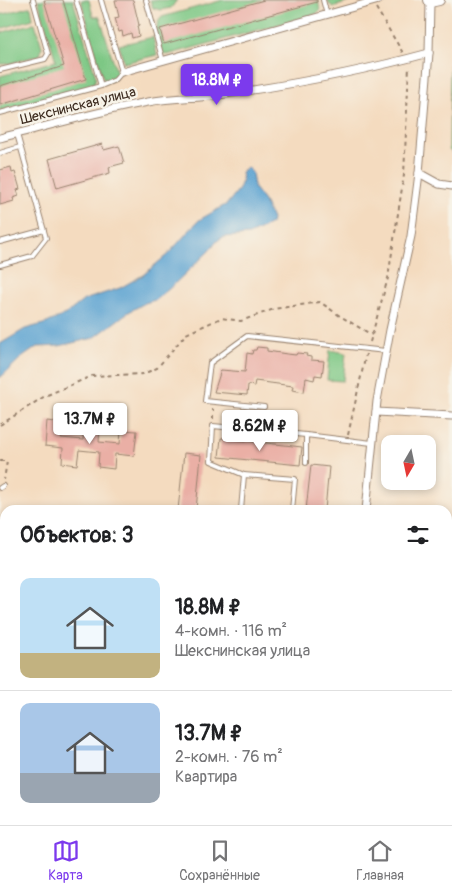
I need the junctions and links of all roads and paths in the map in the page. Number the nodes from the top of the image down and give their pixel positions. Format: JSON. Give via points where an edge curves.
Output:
{"nodes":[{"id":1,"x":33,"y":0,"type":"edge"},
{"id":2,"x":76,"y":0,"type":"edge"},
{"id":3,"x":101,"y":0,"type":"edge"},
{"id":4,"x":146,"y":0,"type":"edge"},
{"id":5,"x":322,"y":0,"type":"edge"},
{"id":6,"x":375,"y":1,"type":"edge"},
{"id":7,"x":433,"y":1,"type":"edge"},
{"id":8,"x":327,"y":14,"type":"junction"},
{"id":9,"x":429,"y":53,"type":"junction"},
{"id":10,"x":406,"y":59,"type":"junction"},
{"id":11,"x":163,"y":61,"type":"junction"},
{"id":12,"x":0,"y":70,"type":"edge"},
{"id":13,"x":122,"y":72,"type":"junction"},
{"id":14,"x":101,"y":86,"type":"junction"},
{"id":15,"x":0,"y":113,"type":"edge"},
{"id":16,"x":17,"y":134,"type":"junction"},
{"id":17,"x":0,"y":138,"type":"edge"},
{"id":18,"x":20,"y":147,"type":"junction"},
{"id":19,"x":0,"y":153,"type":"edge"},
{"id":20,"x":419,"y":173,"type":"junction"},
{"id":21,"x":452,"y":186,"type":"edge"},
{"id":22,"x":44,"y":230,"type":"junction"},
{"id":23,"x":0,"y":242,"type":"edge"},
{"id":24,"x":0,"y":265,"type":"edge"},
{"id":25,"x":372,"y":335,"type":"junction"},
{"id":26,"x":368,"y":349,"type":"junction"},
{"id":27,"x":386,"y":351,"type":"junction"},
{"id":28,"x":214,"y":402,"type":"junction"},
{"id":29,"x":264,"y":407,"type":"dead end"},
{"id":30,"x":376,"y":412,"type":"junction"},
{"id":31,"x":452,"y":416,"type":"edge"},
{"id":32,"x":0,"y":425,"type":"edge"},
{"id":33,"x":213,"y":426,"type":"junction"},
{"id":34,"x":306,"y":435,"type":"junction"},
{"id":35,"x":348,"y":440,"type":"junction"},
{"id":36,"x":372,"y":443,"type":"junction"},
{"id":37,"x":0,"y":461,"type":"edge"},
{"id":38,"x":306,"y":462,"type":"dead end"},
{"id":39,"x":244,"y":475,"type":"junction"},
{"id":40,"x":2,"y":487,"type":"edge"},
{"id":41,"x":241,"y":505,"type":"edge"},
{"id":42,"x":292,"y":505,"type":"edge"},
{"id":43,"x":366,"y":505,"type":"edge"}],
"edges":[{"from":1,"to":12,"type":"lane","via":[[48,57]]},
{"from":2,"to":14,"type":"lane"},
{"from":3,"to":13,"type":"lane"},
{"from":4,"to":11,"type":"lane"},
{"from":5,"to":8,"type":"lane"},
{"from":6,"to":8,"type":"street","name":"Шекснинская улица"},
{"from":6,"to":10,"type":"path"},
{"from":7,"to":9,"type":"street"},
{"from":8,"to":11,"type":"street","name":"Шекснинская улица"},
{"from":9,"to":10,"type":"street","name":"Шекснинская улица"},
{"from":9,"to":20,"type":"street"},
{"from":10,"to":16,"type":"street","name":"Шекснинская улица","via":[[212,96],[150,101]]},
{"from":10,"to":25,"type":"path","via":[[410,68],[404,175],[388,278]]},
{"from":11,"to":13,"type":"street","name":"Шекснинская улица"},
{"from":13,"to":14,"type":"lane","name":"Шекснинская улица","via":[[115,80]]},
{"from":14,"to":15,"type":"lane","name":"Шекснинская улица"},
{"from":16,"to":17,"type":"street","name":"Шекснинская улица"},
{"from":16,"to":18,"type":"lane"},
{"from":18,"to":19,"type":"lane"},
{"from":18,"to":22,"type":"lane"},
{"from":20,"to":21,"type":"street","via":[[439,184]]},
{"from":20,"to":27,"type":"street","via":[[411,236]]},
{"from":22,"to":23,"type":"lane"},
{"from":22,"to":24,"type":"lane","via":[[46,238],[32,256]]},
{"from":25,"to":26,"type":"path"},
{"from":25,"to":32,"type":"path","via":[[320,302],[274,308],[241,321],[221,318],[186,334],[158,368],[143,374],[92,376],[46,396]]},
{"from":26,"to":27,"type":"lane"},
{"from":26,"to":28,"type":"lane","via":[[248,336],[210,363],[206,401]]},
{"from":26,"to":35,"type":"path"},
{"from":27,"to":30,"type":"street"},
{"from":28,"to":29,"type":"lane"},
{"from":28,"to":33,"type":"path"},
{"from":30,"to":31,"type":"street"},
{"from":30,"to":36,"type":"street"},
{"from":33,"to":34,"type":"lane"},
{"from":33,"to":39,"type":"lane","via":[[211,461]]},
{"from":34,"to":35,"type":"lane"},
{"from":34,"to":38,"type":"lane"},
{"from":35,"to":36,"type":"lane"},
{"from":36,"to":43,"type":"street"},
{"from":37,"to":40,"type":"path","via":[[7,461]]},
{"from":39,"to":41,"type":"lane"},
{"from":39,"to":42,"type":"lane","via":[[295,479]]}]}
